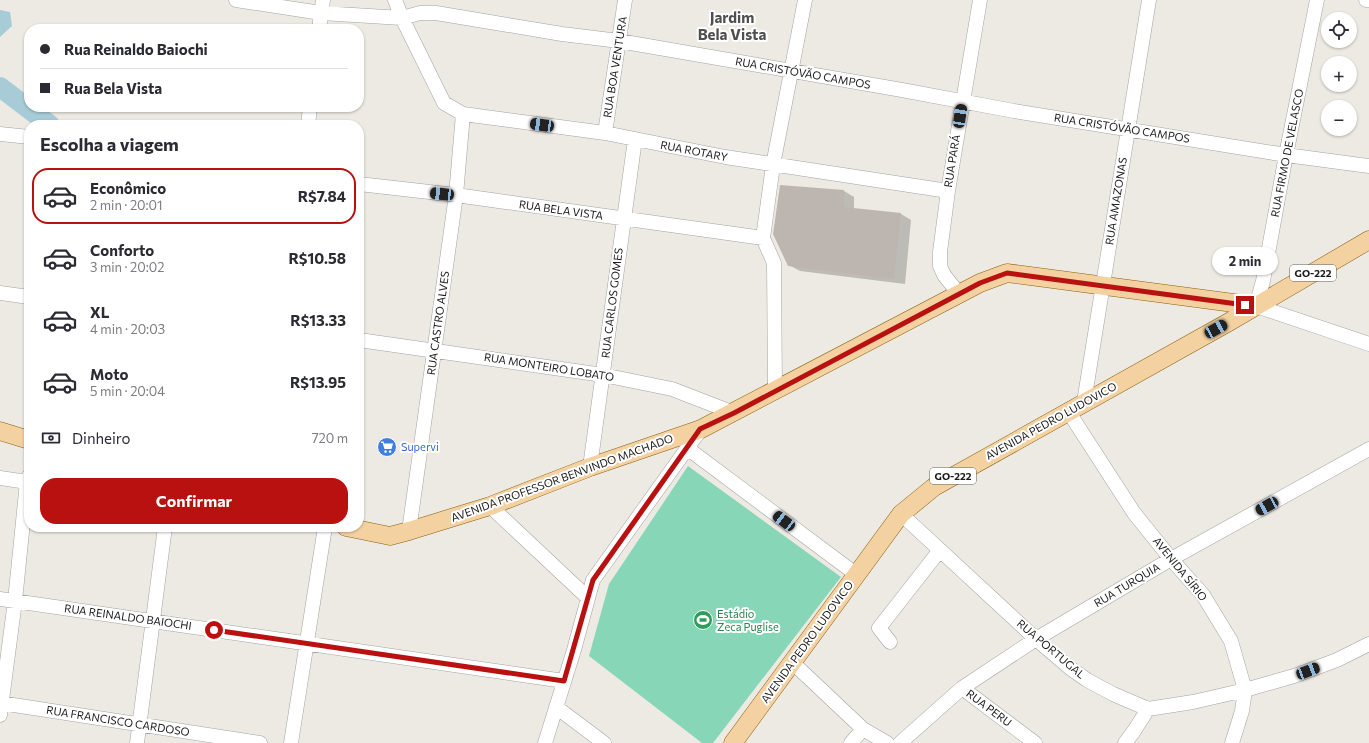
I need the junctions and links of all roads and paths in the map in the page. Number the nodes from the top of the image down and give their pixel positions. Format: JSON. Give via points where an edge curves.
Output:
{"nodes":[{"id":1,"x":236,"y":0,"type":"edge"},
{"id":2,"x":395,"y":0,"type":"edge"},
{"id":3,"x":625,"y":0,"type":"edge"},
{"id":4,"x":805,"y":0,"type":"edge"},
{"id":5,"x":980,"y":0,"type":"edge"},
{"id":6,"x":1149,"y":0,"type":"edge"},
{"id":7,"x":1317,"y":0,"type":"edge"},
{"id":8,"x":322,"y":7,"type":"edge"},
{"id":9,"x":402,"y":18,"type":"junction"},
{"id":10,"x":320,"y":24,"type":"edge"},
{"id":11,"x":619,"y":41,"type":"junction"},
{"id":12,"x":791,"y":71,"type":"junction"},
{"id":13,"x":962,"y":100,"type":"junction"},
{"id":14,"x":463,"y":114,"type":"junction"},
{"id":15,"x":1128,"y":128,"type":"junction"},
{"id":16,"x":604,"y":133,"type":"junction"},
{"id":17,"x":0,"y":134,"type":"edge"},
{"id":18,"x":24,"y":136,"type":"edge"},
{"id":19,"x":635,"y":139,"type":"junction"},
{"id":20,"x":1286,"y":155,"type":"junction"},
{"id":21,"x":773,"y":165,"type":"junction"},
{"id":22,"x":1369,"y":166,"type":"edge"},
{"id":23,"x":364,"y":185,"type":"edge"},
{"id":24,"x":948,"y":191,"type":"junction"},
{"id":25,"x":456,"y":195,"type":"junction"},
{"id":26,"x":623,"y":219,"type":"junction"},
{"id":27,"x":763,"y":238,"type":"junction"},
{"id":28,"x":1369,"y":240,"type":"edge"},
{"id":29,"x":1103,"y":286,"type":"junction"},
{"id":30,"x":0,"y":293,"type":"edge"},
{"id":31,"x":959,"y":294,"type":"junction"},
{"id":32,"x":24,"y":296,"type":"edge"},
{"id":33,"x":1256,"y":306,"type":"junction"},
{"id":34,"x":364,"y":341,"type":"edge"},
{"id":35,"x":1369,"y":344,"type":"edge"},
{"id":36,"x":435,"y":350,"type":"junction"},
{"id":37,"x":603,"y":375,"type":"junction"},
{"id":38,"x":775,"y":391,"type":"junction"},
{"id":39,"x":1084,"y":402,"type":"junction"},
{"id":40,"x":1068,"y":411,"type":"junction"},
{"id":41,"x":734,"y":413,"type":"junction"},
{"id":42,"x":700,"y":429,"type":"junction"},
{"id":43,"x":0,"y":431,"type":"edge"},
{"id":44,"x":24,"y":438,"type":"edge"},
{"id":45,"x":687,"y":448,"type":"junction"},
{"id":46,"x":1369,"y":450,"type":"edge"},
{"id":47,"x":590,"y":467,"type":"junction"},
{"id":48,"x":0,"y":478,"type":"edge"},
{"id":49,"x":24,"y":479,"type":"edge"},
{"id":50,"x":490,"y":506,"type":"junction"},
{"id":51,"x":900,"y":514,"type":"junction"},
{"id":52,"x":24,"y":517,"type":"edge"},
{"id":53,"x":364,"y":531,"type":"edge"},
{"id":54,"x":409,"y":531,"type":"junction"},
{"id":55,"x":164,"y":532,"type":"edge"},
{"id":56,"x":324,"y":532,"type":"edge"},
{"id":57,"x":940,"y":550,"type":"junction"},
{"id":58,"x":1171,"y":559,"type":"junction"},
{"id":59,"x":857,"y":575,"type":"junction"},
{"id":60,"x":588,"y":598,"type":"junction"},
{"id":61,"x":0,"y":599,"type":"edge"},
{"id":62,"x":15,"y":601,"type":"junction"},
{"id":63,"x":152,"y":621,"type":"junction"},
{"id":64,"x":1036,"y":639,"type":"junction"},
{"id":65,"x":890,"y":642,"type":"dead end"},
{"id":66,"x":307,"y":643,"type":"junction"},
{"id":67,"x":1369,"y":644,"type":"edge"},
{"id":68,"x":793,"y":663,"type":"junction"},
{"id":69,"x":564,"y":681,"type":"junction"},
{"id":70,"x":962,"y":688,"type":"junction"},
{"id":71,"x":1244,"y":690,"type":"junction"},
{"id":72,"x":556,"y":706,"type":"junction"},
{"id":73,"x":0,"y":707,"type":"edge"},
{"id":74,"x":1148,"y":709,"type":"junction"},
{"id":75,"x":139,"y":724,"type":"junction"},
{"id":76,"x":863,"y":729,"type":"junction"},
{"id":77,"x":136,"y":743,"type":"edge"},
{"id":78,"x":260,"y":743,"type":"edge"},
{"id":79,"x":291,"y":743,"type":"edge"},
{"id":80,"x":545,"y":743,"type":"edge"},
{"id":81,"x":604,"y":743,"type":"edge"},
{"id":82,"x":733,"y":743,"type":"edge"},
{"id":83,"x":851,"y":743,"type":"edge"},
{"id":84,"x":887,"y":743,"type":"edge"},
{"id":85,"x":900,"y":743,"type":"edge"},
{"id":86,"x":1035,"y":743,"type":"edge"},
{"id":87,"x":1125,"y":743,"type":"edge"},
{"id":88,"x":1232,"y":743,"type":"edge"}],
"edges":[{"from":1,"to":8,"type":"street","name":"RUA CRISTÓVÃO CAMPOS","via":[[275,7]]},
{"from":2,"to":9,"type":"street"},
{"from":3,"to":11,"type":"street","name":"RUA BOA VENTURA"},
{"from":4,"to":12,"type":"street"},
{"from":5,"to":13,"type":"street","name":"RUA PARÁ"},
{"from":6,"to":15,"type":"street","name":"RUA AMAZONAS"},
{"from":7,"to":20,"type":"street","name":"RUA FIRMO DE VELASCO"},
{"from":8,"to":9,"type":"street","name":"RUA CRISTÓVÃO CAMPOS"},
{"from":8,"to":10,"type":"street"},
{"from":9,"to":11,"type":"street","name":"RUA CRISTÓVÃO CAMPOS","via":[[436,12],[562,34]]},
{"from":9,"to":14,"type":"street","name":"RUA ROTARY","via":[[444,103]]},
{"from":11,"to":12,"type":"street","name":"RUA CRISTÓVÃO CAMPOS"},
{"from":11,"to":16,"type":"street","name":"RUA BOA VENTURA"},
{"from":12,"to":13,"type":"street","name":"RUA CRISTÓVÃO CAMPOS"},
{"from":12,"to":21,"type":"street"},
{"from":13,"to":15,"type":"street","name":"RUA CRISTÓVÃO CAMPOS","via":[[1014,111]]},
{"from":13,"to":24,"type":"street","name":"RUA PARÁ"},
{"from":14,"to":16,"type":"street","name":"RUA ROTARY"},
{"from":14,"to":25,"type":"street","name":"RUA CASTRO ALVES"},
{"from":15,"to":20,"type":"street","name":"RUA CRISTÓVÃO CAMPOS"},
{"from":15,"to":29,"type":"street","name":"RUA AMAZONAS"},
{"from":16,"to":19,"type":"street","name":"RUA ROTARY"},
{"from":17,"to":18,"type":"street"},
{"from":19,"to":21,"type":"street","name":"RUA ROTARY"},
{"from":19,"to":26,"type":"street","name":"RUA CARLOS GOMES"},
{"from":20,"to":22,"type":"street","name":"RUA CRISTÓVÃO CAMPOS"},
{"from":20,"to":33,"type":"street","name":"RUA FIRMO DE VELASCO"},
{"from":21,"to":24,"type":"street","name":"RUA ROTARY"},
{"from":21,"to":27,"type":"street"},
{"from":23,"to":25,"type":"street","name":"RUA BELA VISTA"},
{"from":24,"to":31,"type":"street","name":"RUA PARÁ","via":[[940,266]]},
{"from":25,"to":26,"type":"street","name":"RUA BELA VISTA"},
{"from":25,"to":36,"type":"street","name":"RUA CASTRO ALVES"},
{"from":26,"to":27,"type":"street","name":"RUA BELA VISTA"},
{"from":26,"to":37,"type":"street","name":"RUA CARLOS GOMES"},
{"from":27,"to":38,"type":"street","via":[[774,263]]},
{"from":28,"to":33,"type":"main road","name":"AVENIDA PEDRO LUDOVICO","number":"GO-222"},
{"from":29,"to":31,"type":"main road","name":"AVENIDA PROFESSOR BENVINDO MACHADO","via":[[1007,273]]},
{"from":29,"to":33,"type":"main road"},
{"from":29,"to":39,"type":"street","name":"RUA AMAZONAS"},
{"from":30,"to":32,"type":"street"},
{"from":31,"to":38,"type":"main road","name":"AVENIDA PROFESSOR BENVINDO MACHADO"},
{"from":33,"to":35,"type":"street"},
{"from":33,"to":39,"type":"main road","name":"AVENIDA PEDRO LUDOVICO","number":"GO-222"},
{"from":34,"to":36,"type":"street","name":"RUA MONTEIRO LOBATO"},
{"from":36,"to":37,"type":"street","name":"RUA MONTEIRO LOBATO"},
{"from":36,"to":54,"type":"street","name":"RUA CASTRO ALVES"},
{"from":37,"to":41,"type":"street","name":"RUA MONTEIRO LOBATO","via":[[672,389]]},
{"from":37,"to":47,"type":"street","name":"RUA CARLOS GOMES"},
{"from":38,"to":41,"type":"main road","name":"AVENIDA PROFESSOR BENVINDO MACHADO"},
{"from":39,"to":40,"type":"main road","name":"AVENIDA PEDRO LUDOVICO","number":"GO-222"},
{"from":40,"to":51,"type":"main road","name":"AVENIDA PEDRO LUDOVICO","number":"GO-222","via":[[934,487]]},
{"from":40,"to":58,"type":"street","name":"AVENIDA SÍRIO","via":[[1134,513]]},
{"from":41,"to":42,"type":"main road","name":"AVENIDA PROFESSOR BENVINDO MACHADO"},
{"from":42,"to":45,"type":"street"},
{"from":42,"to":47,"type":"main road","name":"AVENIDA PROFESSOR BENVINDO MACHADO"},
{"from":43,"to":44,"type":"main road"},
{"from":45,"to":59,"type":"street"},
{"from":45,"to":60,"type":"street","via":[[593,580]]},
{"from":46,"to":58,"type":"street","name":"RUA TURQUIA"},
{"from":47,"to":50,"type":"main road","name":"AVENIDA PROFESSOR BENVINDO MACHADO"},
{"from":48,"to":49,"type":"street"},
{"from":50,"to":54,"type":"main road","name":"AVENIDA PROFESSOR BENVINDO MACHADO"},
{"from":50,"to":60,"type":"street"},
{"from":51,"to":57,"type":"street","name":"RUA PORTUGAL"},
{"from":51,"to":59,"type":"main road","name":"AVENIDA PEDRO LUDOVICO","number":"GO-222"},
{"from":52,"to":62,"type":"street"},
{"from":53,"to":54,"type":"main road","name":"AVENIDA PROFESSOR BENVINDO MACHADO","via":[[390,536]]},
{"from":55,"to":63,"type":"street"},
{"from":56,"to":66,"type":"street"},
{"from":57,"to":64,"type":"street","name":"RUA PORTUGAL"},
{"from":57,"to":65,"type":"street","via":[[879,628]]},
{"from":58,"to":64,"type":"street","name":"RUA TURQUIA"},
{"from":58,"to":71,"type":"street","name":"AVENIDA SÍRIO","via":[[1203,595],[1231,641]]},
{"from":59,"to":68,"type":"main road","name":"AVENIDA PEDRO LUDOVICO","number":"GO-222"},
{"from":60,"to":69,"type":"street"},
{"from":61,"to":62,"type":"street","name":"RUA REINALDO BAIOCHI"},
{"from":62,"to":63,"type":"street","name":"RUA REINALDO BAIOCHI"},
{"from":62,"to":73,"type":"street"},
{"from":63,"to":66,"type":"street","name":"RUA REINALDO BAIOCHI"},
{"from":63,"to":75,"type":"street"},
{"from":64,"to":70,"type":"street","name":"RUA TURQUIA"},
{"from":64,"to":74,"type":"street","name":"RUA PORTUGAL","via":[[1087,680]]},
{"from":66,"to":69,"type":"street","name":"RUA REINALDO BAIOCHI"},
{"from":66,"to":79,"type":"street"},
{"from":67,"to":71,"type":"street","via":[[1337,660],[1294,676]]},
{"from":68,"to":76,"type":"street"},
{"from":68,"to":82,"type":"main road","name":"AVENIDA PEDRO LUDOVICO","number":"GO-222"},
{"from":69,"to":72,"type":"street"},
{"from":70,"to":85,"type":"street","name":"RUA TURQUIA"},
{"from":70,"to":86,"type":"street","name":"RUA PERU"},
{"from":71,"to":74,"type":"street"},
{"from":71,"to":88,"type":"street","name":"AVENIDA SÍRIO","via":[[1242,710]]},
{"from":72,"to":80,"type":"street"},
{"from":72,"to":81,"type":"street"},
{"from":73,"to":75,"type":"street","name":"RUA FRANCISCO CARDOSO"},
{"from":74,"to":87,"type":"street"},
{"from":75,"to":77,"type":"street"},
{"from":75,"to":78,"type":"street","name":"RUA FRANCISCO CARDOSO"},
{"from":76,"to":83,"type":"street"},
{"from":76,"to":84,"type":"street"}]}
